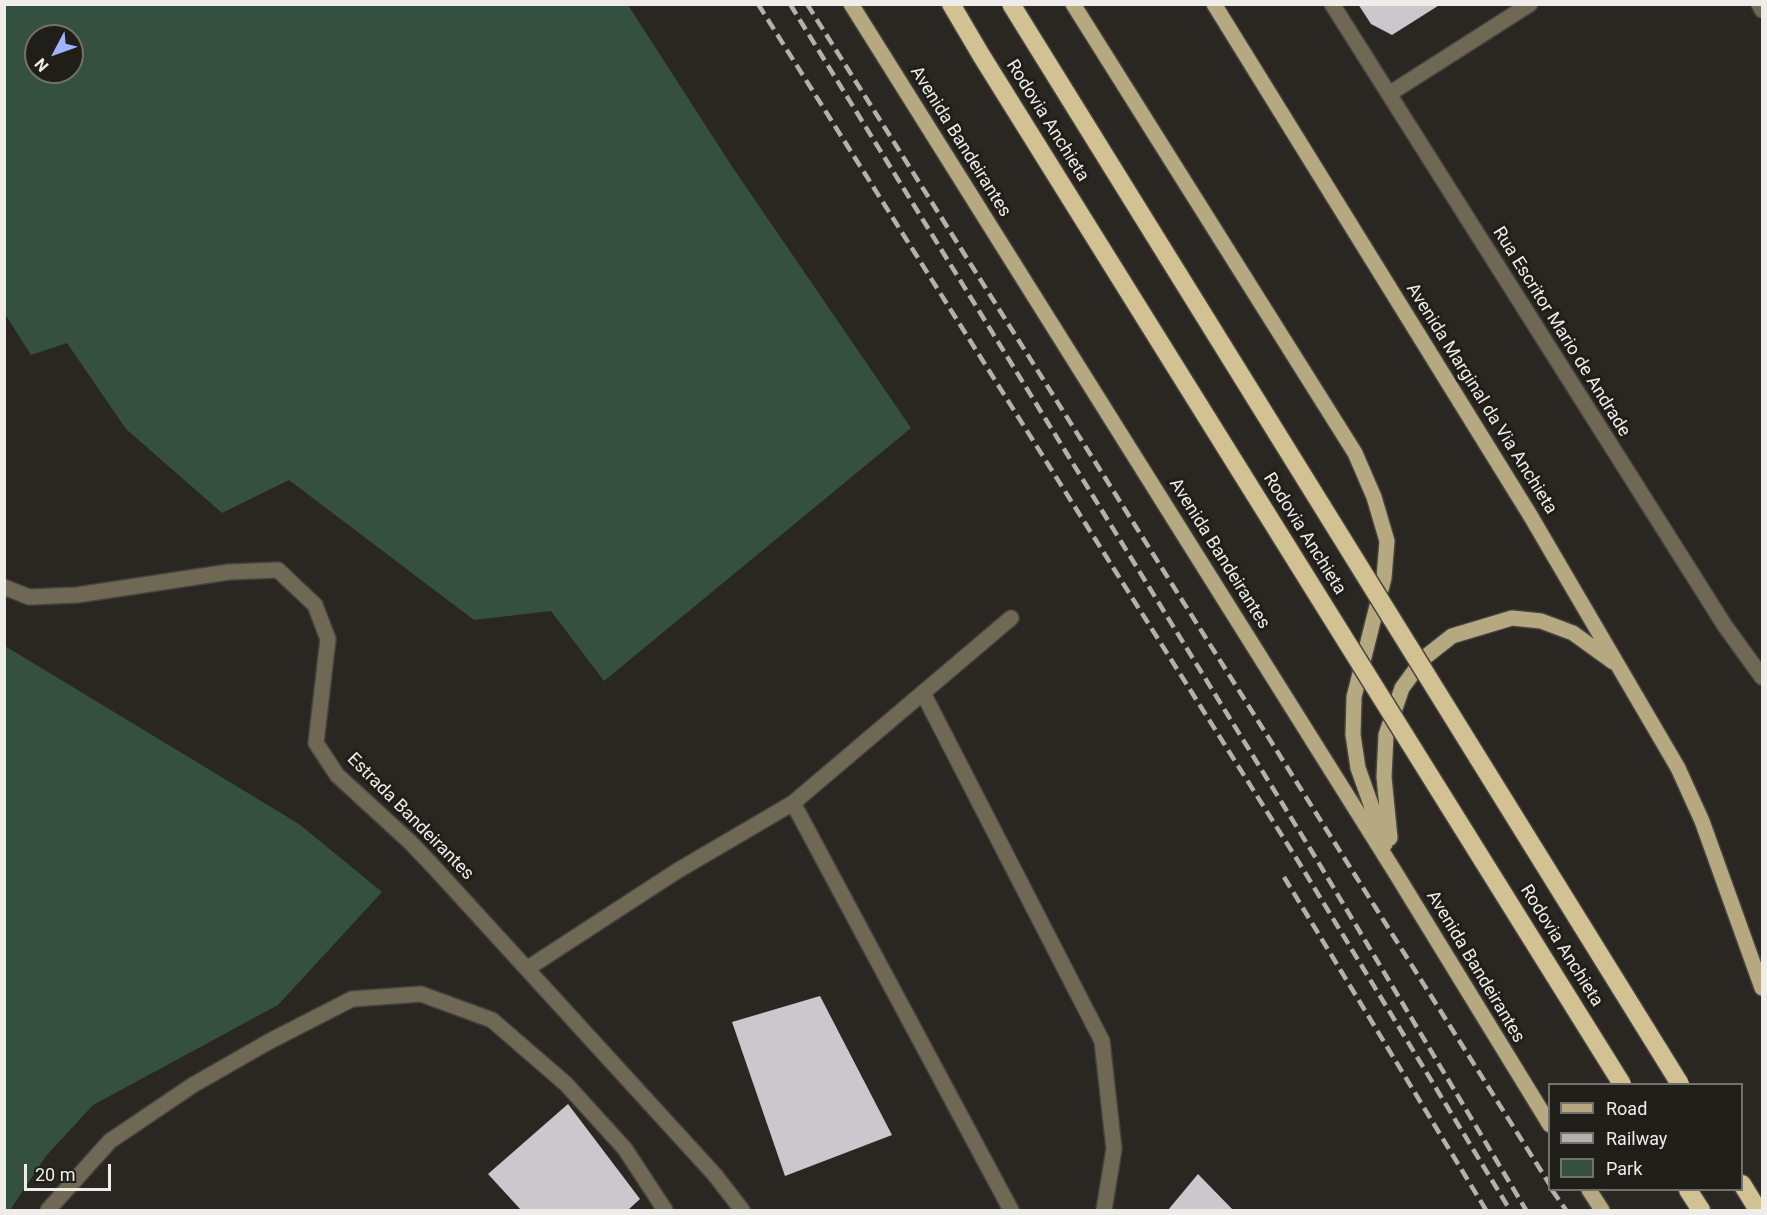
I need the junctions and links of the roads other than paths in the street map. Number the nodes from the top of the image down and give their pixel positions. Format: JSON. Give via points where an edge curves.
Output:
{"nodes":[{"id":1,"x":851,"y":4,"type":"edge"},
{"id":2,"x":951,"y":4,"type":"edge"},
{"id":3,"x":1011,"y":4,"type":"edge"},
{"id":4,"x":1073,"y":4,"type":"edge"},
{"id":5,"x":1214,"y":4,"type":"edge"},
{"id":6,"x":1332,"y":4,"type":"edge"},
{"id":7,"x":1530,"y":4,"type":"edge"},
{"id":8,"x":1759,"y":4,"type":"edge"},
{"id":9,"x":1762,"y":10,"type":"edge"},
{"id":10,"x":1389,"y":94,"type":"junction"},
{"id":11,"x":4,"y":587,"type":"edge"},
{"id":12,"x":1378,"y":600,"type":"junction"},
{"id":13,"x":1011,"y":618,"type":"dead end"},
{"id":14,"x":1618,"y":666,"type":"junction"},
{"id":15,"x":1762,"y":677,"type":"edge"},
{"id":16,"x":923,"y":693,"type":"junction"},
{"id":17,"x":793,"y":803,"type":"junction"},
{"id":18,"x":1395,"y":872,"type":"junction"},
{"id":19,"x":528,"y":968,"type":"junction"},
{"id":20,"x":1762,"y":988,"type":"edge"},
{"id":21,"x":1621,"y":1083,"type":"edge"},
{"id":22,"x":1679,"y":1083,"type":"edge"},
{"id":23,"x":1548,"y":1122,"type":"edge"},
{"id":24,"x":1743,"y":1186,"type":"edge"},
{"id":25,"x":1590,"y":1191,"type":"edge"},
{"id":26,"x":1689,"y":1191,"type":"edge"},
{"id":27,"x":48,"y":1210,"type":"edge"},
{"id":28,"x":665,"y":1210,"type":"edge"},
{"id":29,"x":742,"y":1210,"type":"edge"},
{"id":30,"x":1011,"y":1210,"type":"edge"},
{"id":31,"x":1104,"y":1210,"type":"edge"},
{"id":32,"x":1602,"y":1210,"type":"edge"},
{"id":33,"x":1701,"y":1210,"type":"edge"},
{"id":34,"x":1758,"y":1210,"type":"edge"}],
"edges":[{"from":1,"to":18,"type":"main road","name":"Avenida Bandeirantes"},
{"from":2,"to":21,"type":"highway","name":"Rodovia Anchieta","bridge":true},
{"from":3,"to":12,"type":"highway","name":"Rodovia Anchieta","bridge":true},
{"from":4,"to":12,"type":"main road","via":[[1355,453],[1387,541]]},
{"from":5,"to":14,"type":"main road","name":"Avenida Marginal da Via Anchieta","via":[[1530,515]]},
{"from":6,"to":10,"type":"street","name":"Rua Escritor Mario de Andrade"},
{"from":7,"to":10,"type":"street"},
{"from":8,"to":9,"type":"street"},
{"from":10,"to":15,"type":"street","name":"Rua Escritor Mario de Andrade","via":[[1725,626]]},
{"from":11,"to":19,"type":"street","name":"Estrada Bandeirantes","via":[[29,597],[77,595],[229,572],[278,570],[315,605],[328,639],[316,742],[337,775],[410,842]]},
{"from":12,"to":18,"type":"main road","via":[[1354,697],[1353,735],[1358,768]]},
{"from":12,"to":22,"type":"highway","name":"Rodovia Anchieta","bridge":true},
{"from":13,"to":16,"type":"street"},
{"from":14,"to":18,"type":"main road","via":[[1573,633],[1541,621],[1512,618],[1452,636],[1424,657],[1402,688],[1386,735],[1384,777]]},
{"from":14,"to":20,"type":"main road","name":"Avenida Marginal da Via Anchieta","via":[[1678,768],[1702,821]]},
{"from":16,"to":17,"type":"street"},
{"from":16,"to":31,"type":"street","via":[[1102,1041],[1114,1149]]},
{"from":17,"to":19,"type":"street","via":[[677,871]]},
{"from":17,"to":30,"type":"street"},
{"from":18,"to":23,"type":"main road","name":"Avenida Bandeirantes"},
{"from":19,"to":29,"type":"street","name":"Estrada Bandeirantes","via":[[716,1175]]},
{"from":24,"to":34,"type":"highway"},
{"from":25,"to":32,"type":"main road"},
{"from":26,"to":33,"type":"highway"},
{"from":27,"to":28,"type":"street","via":[[110,1141],[193,1085],[352,999],[421,994],[492,1020],[566,1084],[625,1149]]}]}
